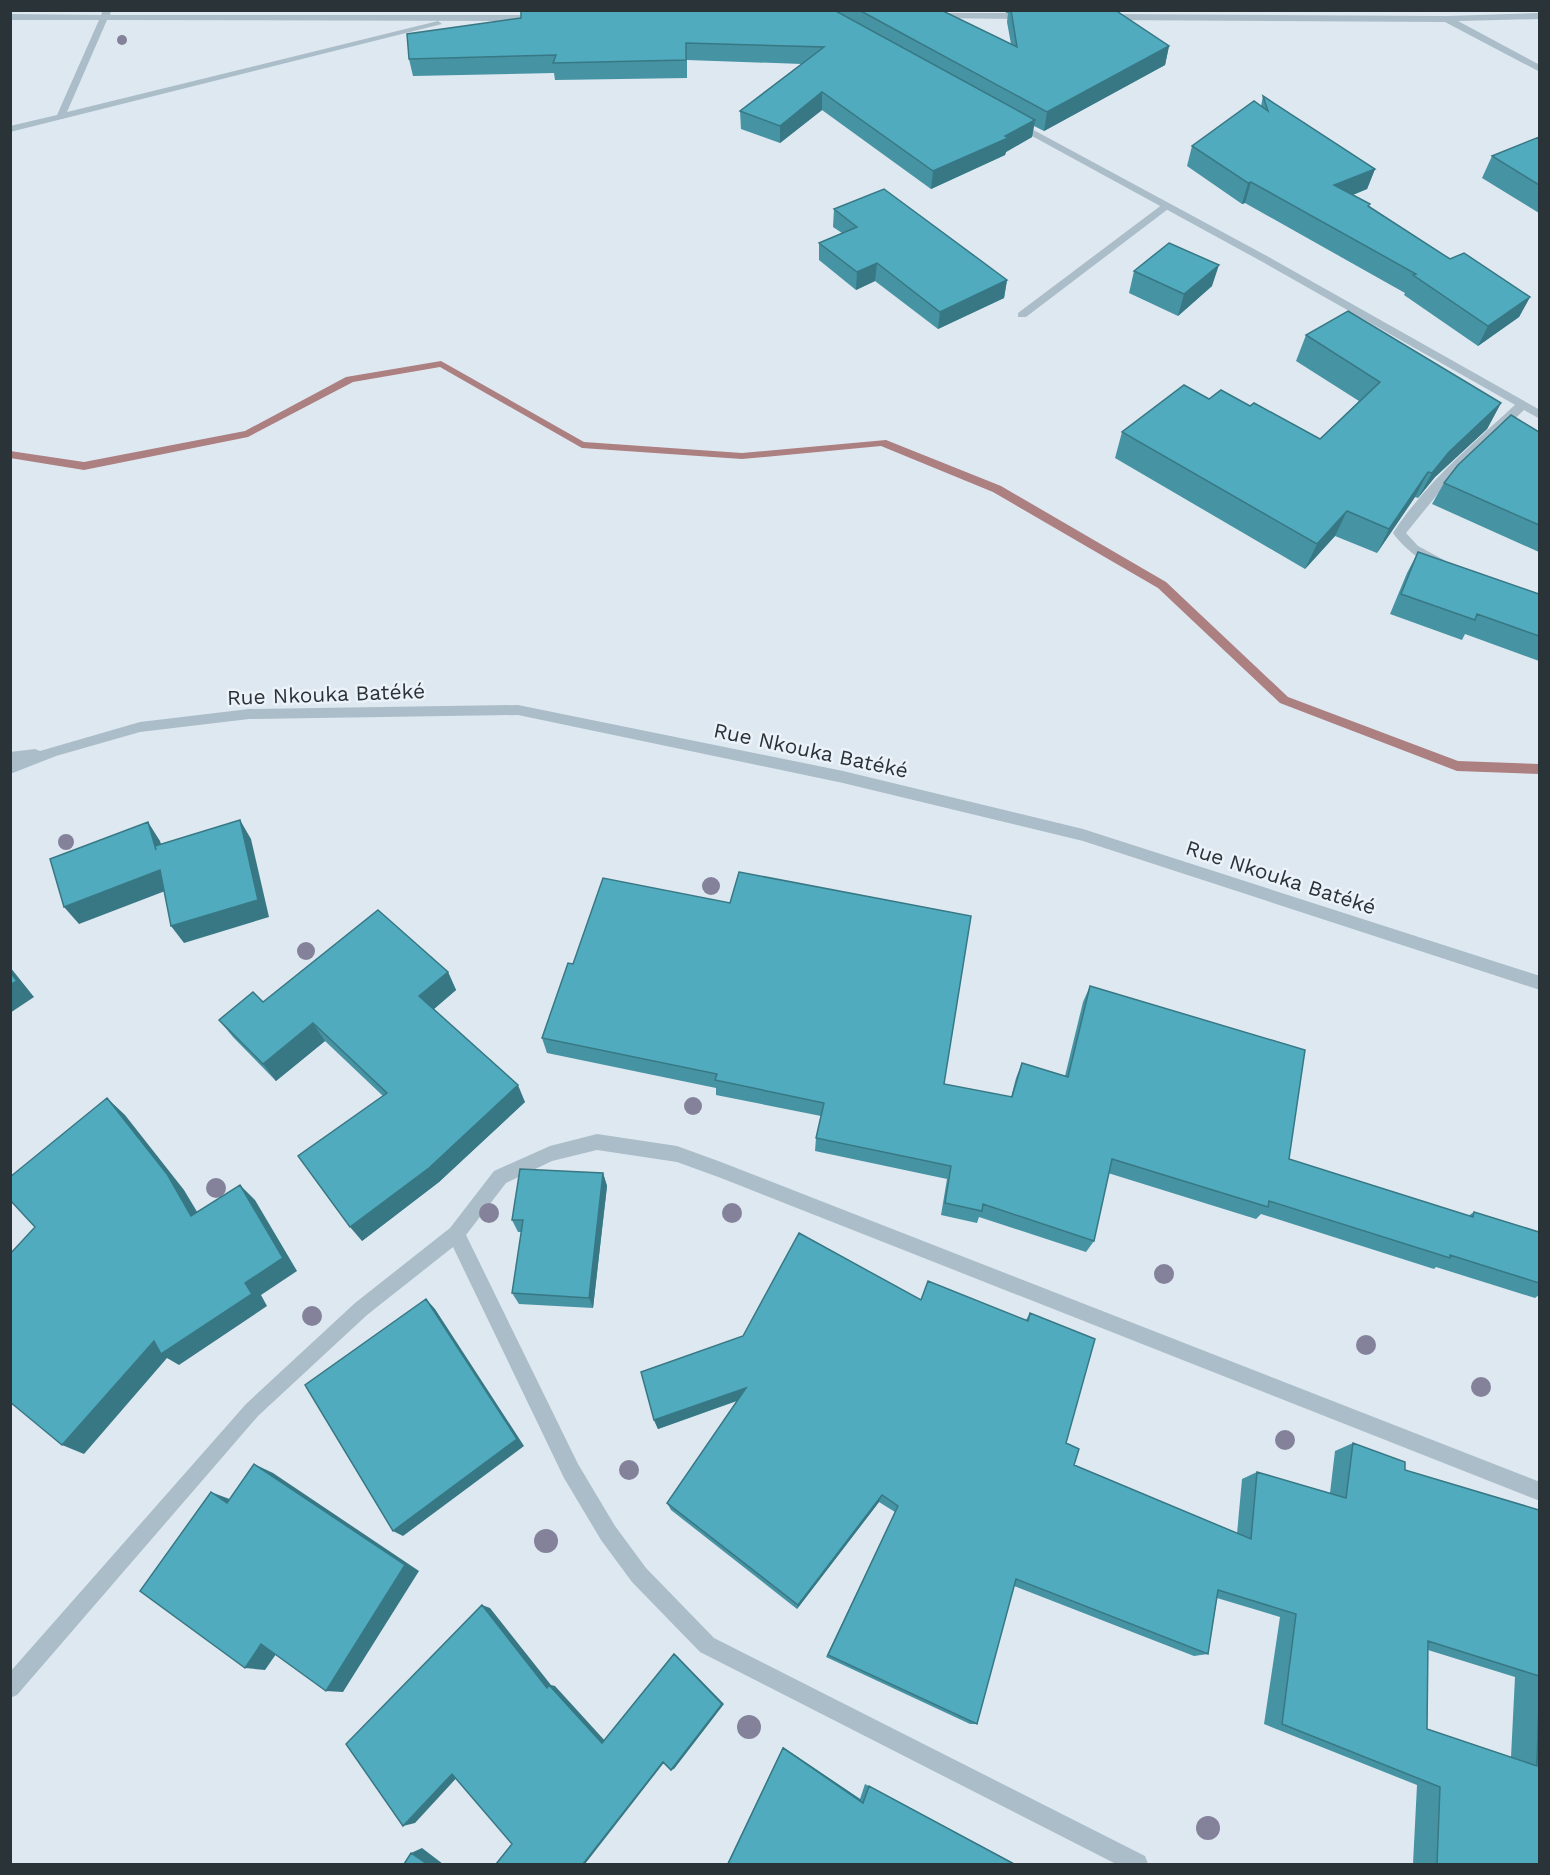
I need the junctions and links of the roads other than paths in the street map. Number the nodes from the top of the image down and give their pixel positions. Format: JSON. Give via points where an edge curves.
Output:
{"nodes":[{"id":1,"x":1430,"y":10,"type":"edge"},
{"id":2,"x":105,"y":14,"type":"edge"},
{"id":3,"x":10,"y":16,"type":"edge"},
{"id":4,"x":928,"y":16,"type":"edge"},
{"id":5,"x":1033,"y":16,"type":"edge"},
{"id":6,"x":1539,"y":16,"type":"edge"},
{"id":7,"x":1091,"y":17,"type":"edge"},
{"id":8,"x":462,"y":18,"type":"junction"},
{"id":9,"x":554,"y":18,"type":"edge"},
{"id":10,"x":1447,"y":19,"type":"junction"},
{"id":11,"x":1539,"y":69,"type":"edge"},
{"id":12,"x":1004,"y":117,"type":"edge"},
{"id":13,"x":60,"y":118,"type":"junction"},
{"id":14,"x":10,"y":128,"type":"edge"},
{"id":15,"x":1167,"y":206,"type":"junction"},
{"id":16,"x":1022,"y":315,"type":"dead end"},
{"id":17,"x":1521,"y":405,"type":"junction"},
{"id":18,"x":1539,"y":415,"type":"edge"},
{"id":19,"x":1448,"y":566,"type":"edge"},
{"id":20,"x":52,"y":752,"type":"junction"},
{"id":21,"x":10,"y":757,"type":"edge"},
{"id":22,"x":10,"y":769,"type":"edge"},
{"id":23,"x":1539,"y":983,"type":"edge"},
{"id":24,"x":456,"y":1234,"type":"junction"},
{"id":25,"x":1539,"y":1492,"type":"edge"},
{"id":26,"x":10,"y":1688,"type":"edge"},
{"id":27,"x":1137,"y":1864,"type":"edge"}],
"edges":[{"from":1,"to":10,"type":"street"},
{"from":2,"to":3,"type":"street"},
{"from":2,"to":8,"type":"street"},
{"from":2,"to":13,"type":"street"},
{"from":4,"to":5,"type":"street"},
{"from":6,"to":10,"type":"street"},
{"from":7,"to":10,"type":"street"},
{"from":8,"to":9,"type":"street"},
{"from":8,"to":13,"type":"street"},
{"from":10,"to":11,"type":"street"},
{"from":12,"to":15,"type":"street"},
{"from":13,"to":14,"type":"street"},
{"from":15,"to":16,"type":"street"},
{"from":15,"to":17,"type":"street"},
{"from":17,"to":18,"type":"street"},
{"from":17,"to":19,"type":"street","via":[[1465,458],[1399,533],[1414,549]]},
{"from":20,"to":21,"type":"street","name":"Rue Nkouka Batéké"},
{"from":20,"to":22,"type":"street","name":"Rue Nkouka Batéké"},
{"from":20,"to":23,"type":"street","name":"Rue Nkouka Batéké","via":[[140,727],[249,714],[518,710],[843,777],[1083,835]]},
{"from":24,"to":25,"type":"street","via":[[500,1177],[550,1154],[597,1142],[677,1154]]},
{"from":24,"to":26,"type":"street","via":[[361,1309],[252,1410]]},
{"from":24,"to":27,"type":"street","via":[[571,1471],[608,1533],[639,1575],[707,1645]]}]}
